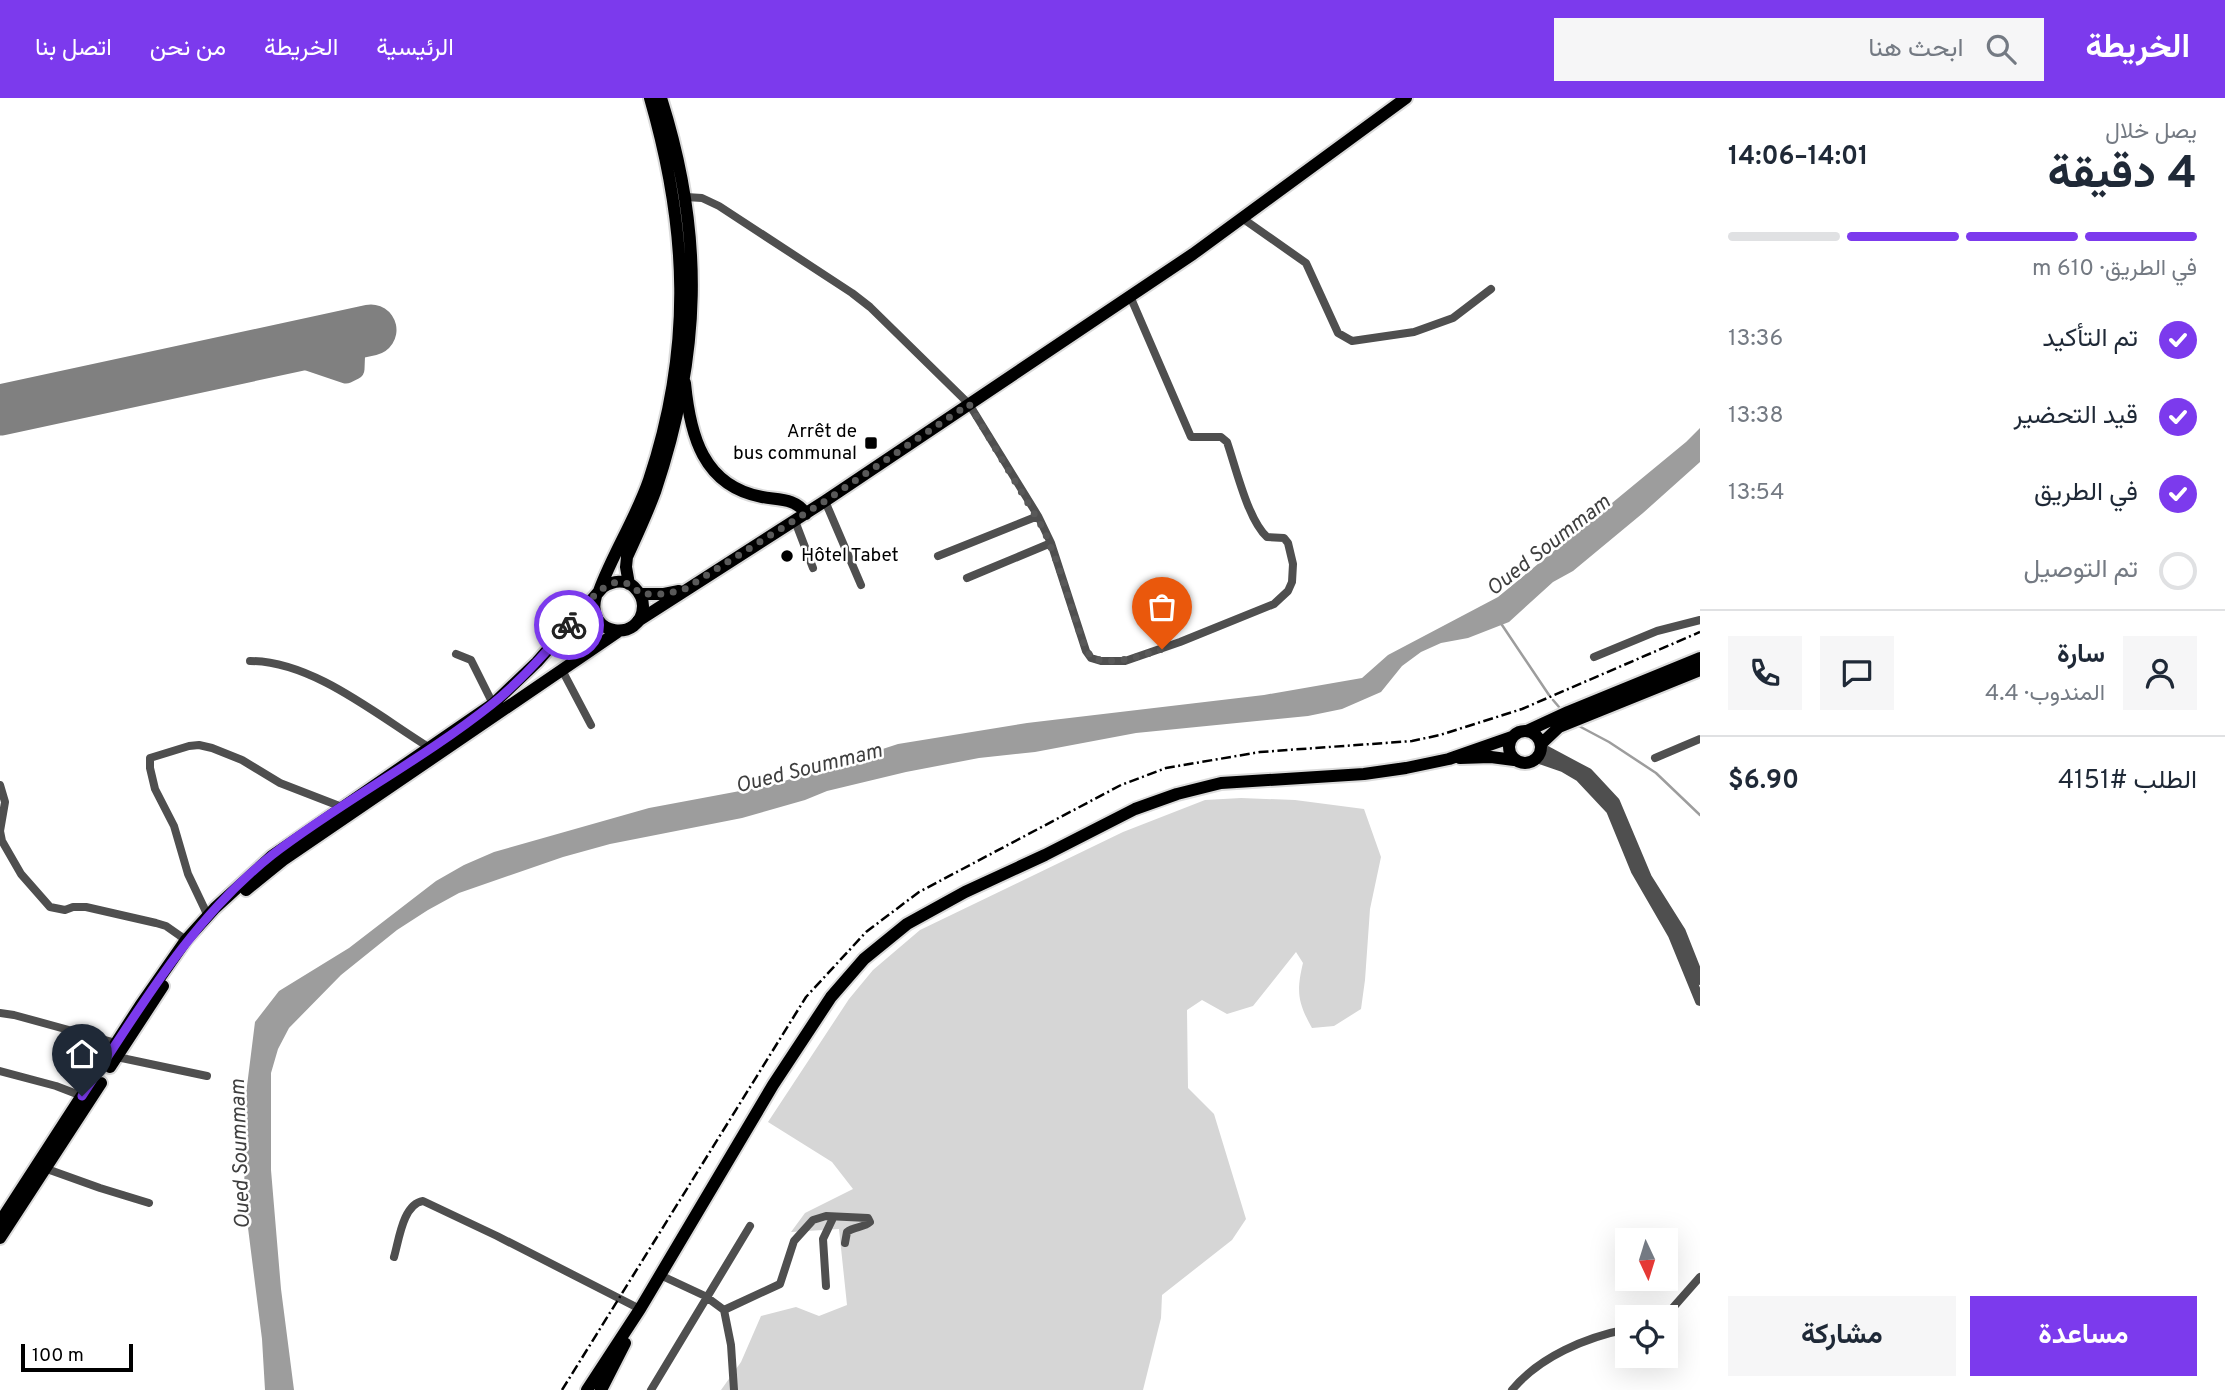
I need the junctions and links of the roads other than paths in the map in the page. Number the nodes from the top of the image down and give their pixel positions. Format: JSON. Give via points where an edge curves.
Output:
{"nodes":[{"id":1,"x":650,"y":98,"type":"edge"},
{"id":2,"x":661,"y":98,"type":"edge"},
{"id":3,"x":1406,"y":98,"type":"edge"},
{"id":4,"x":686,"y":197,"type":"junction"},
{"id":5,"x":1242,"y":218,"type":"junction"},
{"id":6,"x":1491,"y":289,"type":"dead end"},
{"id":7,"x":1130,"y":296,"type":"junction"},
{"id":8,"x":684,"y":377,"type":"junction"},
{"id":9,"x":969,"y":404,"type":"junction"},
{"id":10,"x":825,"y":501,"type":"junction"},
{"id":11,"x":1038,"y":516,"type":"junction"},
{"id":12,"x":800,"y":517,"type":"junction"},
{"id":13,"x":1051,"y":543,"type":"junction"},
{"id":14,"x":938,"y":556,"type":"dead end"},
{"id":15,"x":813,"y":568,"type":"dead end"},
{"id":16,"x":967,"y":578,"type":"dead end"},
{"id":17,"x":629,"y":584,"type":"junction"},
{"id":18,"x":861,"y":585,"type":"dead end"},
{"id":19,"x":683,"y":590,"type":"junction"},
{"id":20,"x":597,"y":594,"type":"junction"},
{"id":21,"x":640,"y":594,"type":"junction"},
{"id":22,"x":1700,"y":620,"type":"edge"},
{"id":23,"x":638,"y":621,"type":"junction"},
{"id":24,"x":619,"y":631,"type":"junction"},
{"id":25,"x":456,"y":654,"type":"dead end"},
{"id":26,"x":1594,"y":657,"type":"dead end"},
{"id":27,"x":1700,"y":659,"type":"edge"},
{"id":28,"x":250,"y":661,"type":"dead end"},
{"id":29,"x":562,"y":670,"type":"junction"},
{"id":30,"x":1700,"y":670,"type":"edge"},
{"id":31,"x":493,"y":704,"type":"junction"},
{"id":32,"x":591,"y":725,"type":"dead end"},
{"id":33,"x":1527,"y":731,"type":"junction"},
{"id":34,"x":1512,"y":737,"type":"junction"},
{"id":35,"x":1700,"y":739,"type":"edge"},
{"id":36,"x":430,"y":748,"type":"junction"},
{"id":37,"x":1540,"y":750,"type":"junction"},
{"id":38,"x":1655,"y":758,"type":"dead end"},
{"id":39,"x":1449,"y":759,"type":"junction"},
{"id":40,"x":1514,"y":760,"type":"junction"},
{"id":41,"x":0,"y":785,"type":"edge"},
{"id":42,"x":342,"y":807,"type":"junction"},
{"id":43,"x":208,"y":916,"type":"junction"},
{"id":44,"x":186,"y":940,"type":"junction"},
{"id":45,"x":1700,"y":980,"type":"edge"},
{"id":46,"x":1700,"y":1001,"type":"edge"},
{"id":47,"x":0,"y":1013,"type":"edge"},
{"id":48,"x":116,"y":1050,"type":"junction"},
{"id":49,"x":0,"y":1072,"type":"edge"},
{"id":50,"x":207,"y":1076,"type":"dead end"},
{"id":51,"x":82,"y":1096,"type":"junction"},
{"id":52,"x":47,"y":1169,"type":"junction"},
{"id":53,"x":149,"y":1203,"type":"dead end"},
{"id":54,"x":833,"y":1218,"type":"junction"},
{"id":55,"x":0,"y":1222,"type":"edge"},
{"id":56,"x":750,"y":1226,"type":"dead end"},
{"id":57,"x":0,"y":1238,"type":"edge"},
{"id":58,"x":845,"y":1242,"type":"dead end"},
{"id":59,"x":394,"y":1257,"type":"dead end"},
{"id":60,"x":660,"y":1275,"type":"junction"},
{"id":61,"x":1700,"y":1277,"type":"edge"},
{"id":62,"x":826,"y":1286,"type":"dead end"},
{"id":63,"x":705,"y":1296,"type":"junction"},
{"id":64,"x":1675,"y":1305,"type":"edge"},
{"id":65,"x":640,"y":1309,"type":"junction"},
{"id":66,"x":724,"y":1310,"type":"junction"},
{"id":67,"x":631,"y":1323,"type":"junction"},
{"id":68,"x":1615,"y":1331,"type":"edge"},
{"id":69,"x":587,"y":1390,"type":"edge"},
{"id":70,"x":601,"y":1390,"type":"edge"},
{"id":71,"x":651,"y":1390,"type":"edge"},
{"id":72,"x":734,"y":1390,"type":"edge"},
{"id":73,"x":1512,"y":1390,"type":"edge"}],
"edges":[{"from":1,"to":20,"type":"main road","via":[[679,236],[679,336],[671,394],[649,479]]},
{"from":2,"to":4,"type":"main road"},
{"from":3,"to":5,"type":"main road"},
{"from":4,"to":8,"type":"main road","via":[[693,289]]},
{"from":4,"to":9,"type":"street","via":[[719,206],[852,293]]},
{"from":5,"to":6,"type":"street","via":[[1306,264],[1338,333],[1352,341],[1414,332],[1453,318]]},
{"from":5,"to":7,"type":"main road"},
{"from":7,"to":9,"type":"main road"},
{"from":7,"to":13,"type":"street","via":[[1191,438],[1221,437],[1227,442],[1262,532],[1288,543],[1292,582],[1281,598],[1262,609],[1125,661],[1101,661],[1086,651]]},
{"from":8,"to":12,"type":"main road","via":[[690,422],[707,464],[736,488],[799,505]]},
{"from":8,"to":17,"type":"main road","via":[[654,493],[627,556]]},
{"from":9,"to":10,"type":"main road"},
{"from":9,"to":11,"type":"street"},
{"from":10,"to":12,"type":"main road"},
{"from":10,"to":18,"type":"street"},
{"from":11,"to":13,"type":"street"},
{"from":11,"to":14,"type":"street"},
{"from":12,"to":15,"type":"street"},
{"from":12,"to":19,"type":"main road"},
{"from":13,"to":16,"type":"street"},
{"from":17,"to":20,"type":"main road","via":[[609,583]]},
{"from":17,"to":21,"type":"main road"},
{"from":19,"to":21,"type":"main road"},
{"from":19,"to":23,"type":"main road"},
{"from":20,"to":24,"type":"main road","via":[[594,610],[600,623]]},
{"from":20,"to":31,"type":"main road"},
{"from":21,"to":23,"type":"main road","via":[[643,608]]},
{"from":22,"to":26,"type":"street","via":[[1657,631]]},
{"from":23,"to":24,"type":"main road"},
{"from":24,"to":29,"type":"main road"},
{"from":25,"to":31,"type":"street","via":[[471,660]]},
{"from":27,"to":33,"type":"main road"},
{"from":28,"to":36,"type":"street","via":[[328,682]]},
{"from":29,"to":32,"type":"street"},
{"from":29,"to":48,"type":"main road","via":[[250,887],[186,952]]},
{"from":30,"to":37,"type":"main road","via":[[1559,727]]},
{"from":31,"to":36,"type":"main road"},
{"from":33,"to":34,"type":"main road"},
{"from":33,"to":37,"type":"main road","via":[[1538,737]]},
{"from":34,"to":39,"type":"main road"},
{"from":34,"to":40,"type":"main road","via":[[1508,749]]},
{"from":35,"to":38,"type":"street"},
{"from":36,"to":42,"type":"main road"},
{"from":37,"to":40,"type":"main road","via":[[1526,764]]},
{"from":37,"to":45,"type":"street","via":[[1588,773],[1615,802],[1647,877],[1681,932]]},
{"from":37,"to":46,"type":"street","via":[[1580,777],[1611,810],[1636,872],[1673,935]]},
{"from":39,"to":40,"type":"main road"},
{"from":39,"to":60,"type":"main road","via":[[1364,774],[1228,783],[1177,794],[1135,809],[907,924],[864,959],[831,997]]},
{"from":41,"to":44,"type":"street","via":[[5,802],[2,841],[21,874],[50,907],[86,907],[156,923]]},
{"from":42,"to":43,"type":"main road","via":[[272,856]]},
{"from":42,"to":43,"type":"street","via":[[280,783],[212,748],[188,747],[150,758],[155,789]]},
{"from":43,"to":44,"type":"main road"},
{"from":44,"to":48,"type":"main road"},
{"from":47,"to":48,"type":"street"},
{"from":48,"to":50,"type":"street"},
{"from":48,"to":51,"type":"main road"},
{"from":48,"to":52,"type":"main road"},
{"from":49,"to":51,"type":"street"},
{"from":51,"to":55,"type":"main road"},
{"from":52,"to":53,"type":"street"},
{"from":52,"to":57,"type":"main road"},
{"from":54,"to":58,"type":"street","via":[[869,1220],[847,1232]]},
{"from":54,"to":62,"type":"street","via":[[823,1239]]},
{"from":54,"to":66,"type":"street","via":[[821,1216],[799,1234],[780,1284]]},
{"from":56,"to":63,"type":"street"},
{"from":59,"to":65,"type":"street","via":[[409,1211],[423,1201]]},
{"from":60,"to":63,"type":"street"},
{"from":60,"to":65,"type":"main road"},
{"from":61,"to":64,"type":"street"},
{"from":63,"to":66,"type":"street"},
{"from":63,"to":71,"type":"street"},
{"from":65,"to":67,"type":"main road"},
{"from":66,"to":72,"type":"street","via":[[732,1345]]},
{"from":67,"to":69,"type":"main road"},
{"from":67,"to":70,"type":"main road"},
{"from":68,"to":73,"type":"street","via":[[1563,1350]]}]}
